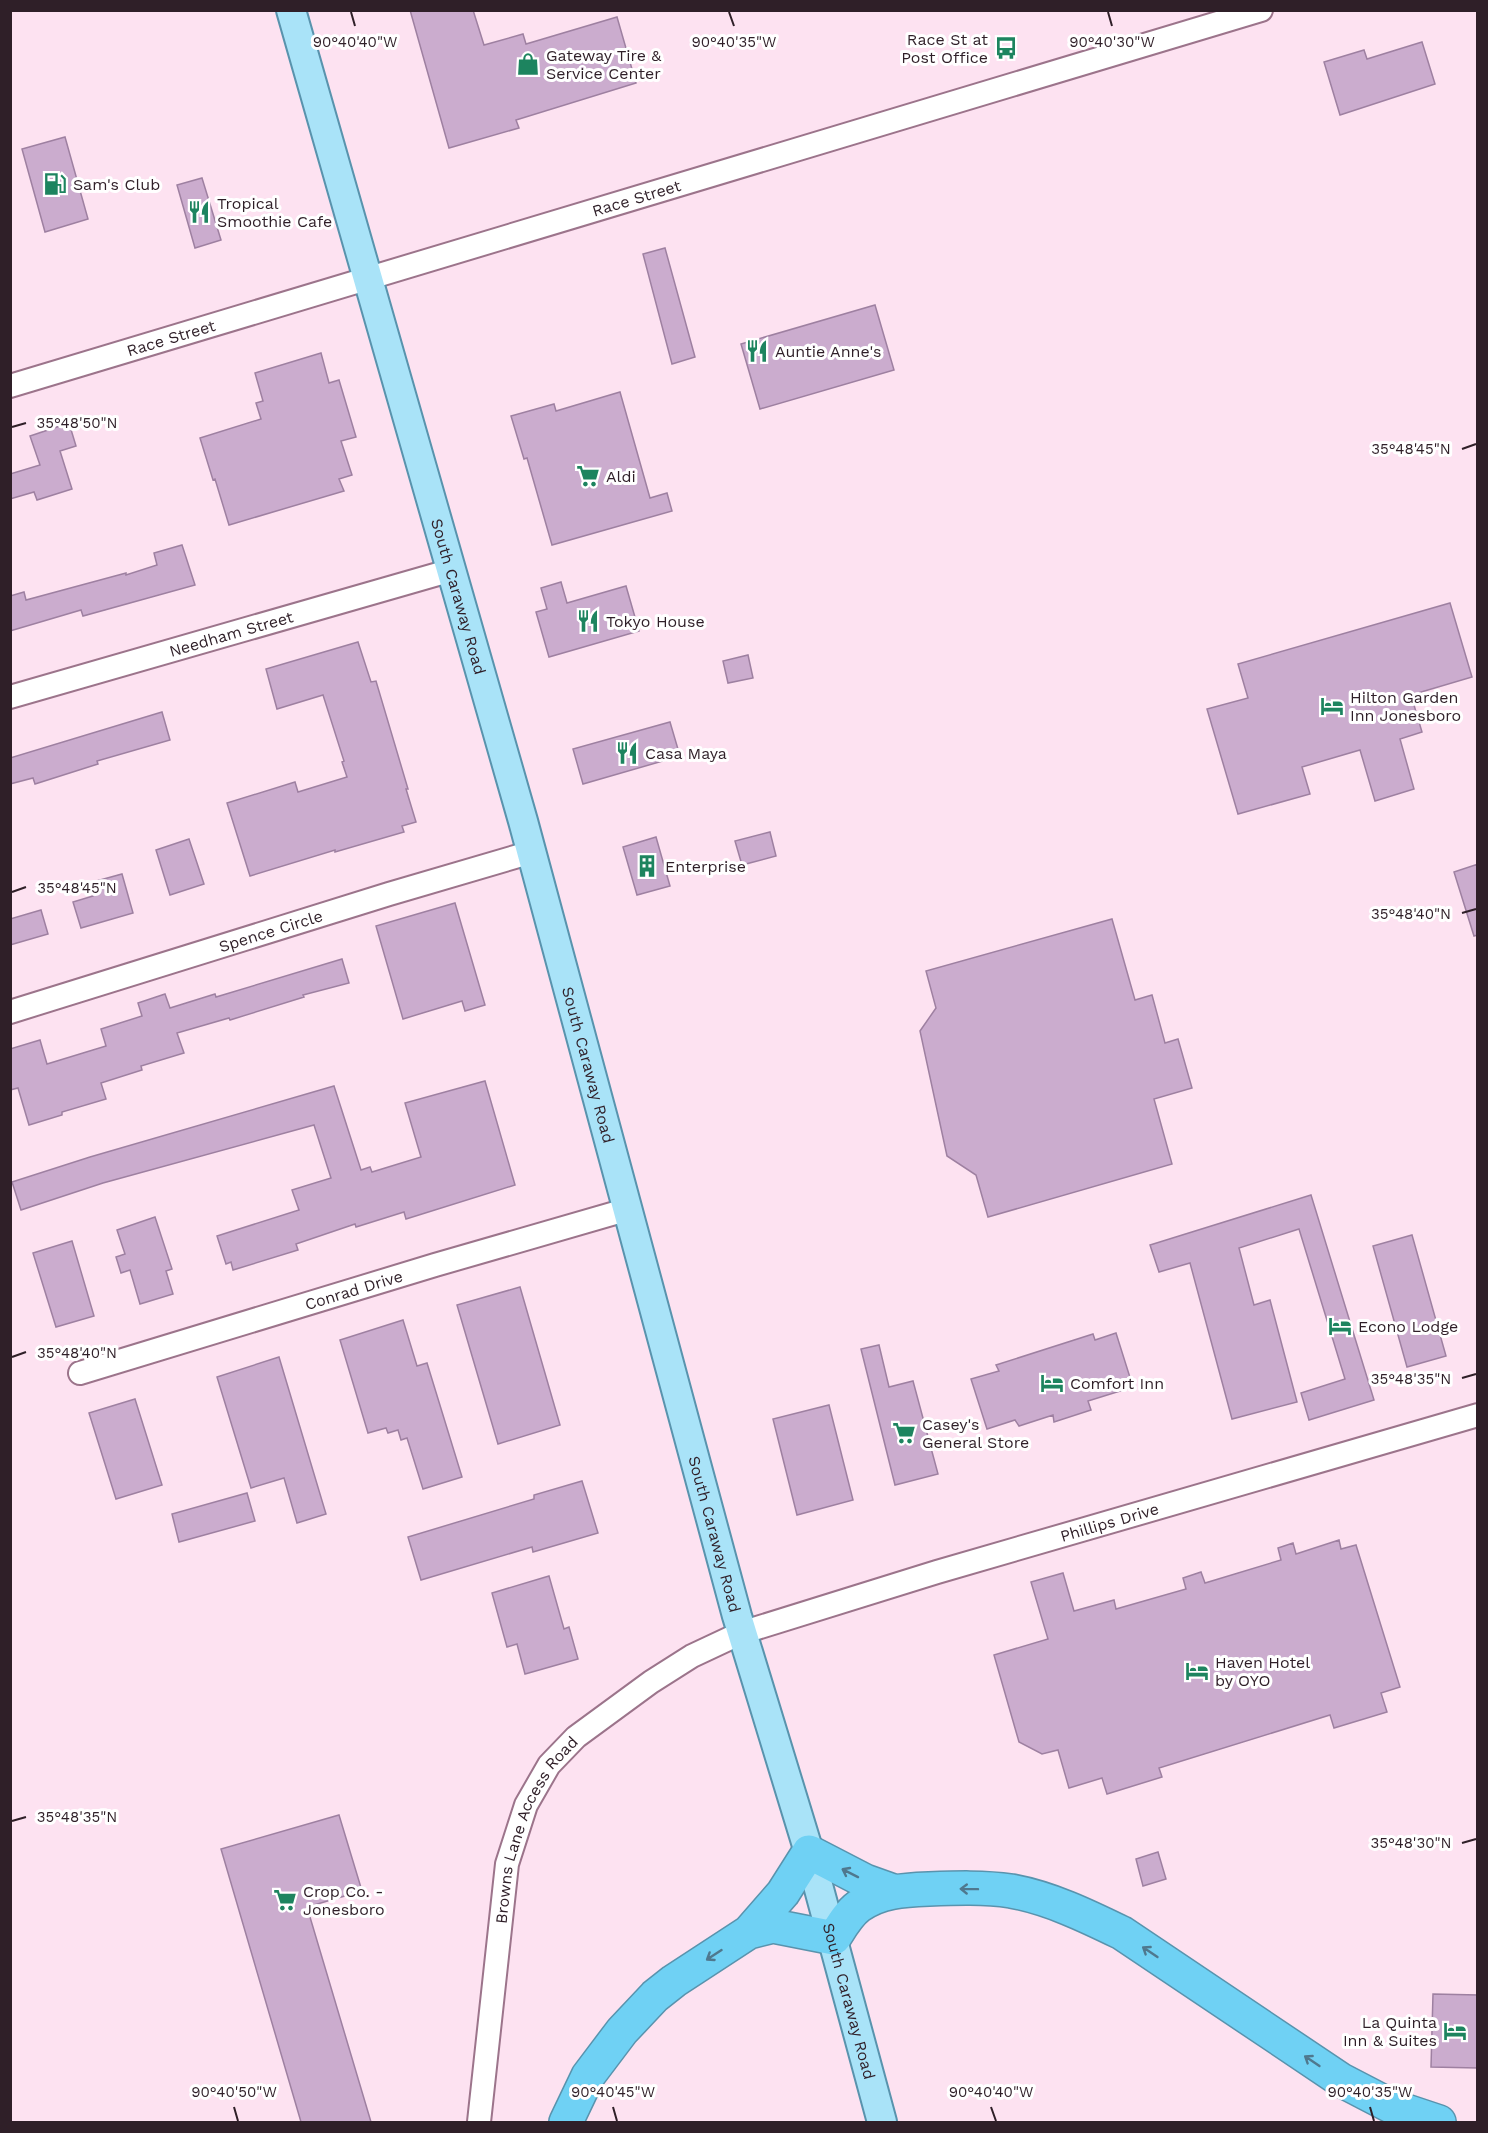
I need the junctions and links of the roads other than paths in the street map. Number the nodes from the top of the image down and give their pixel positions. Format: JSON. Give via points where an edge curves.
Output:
{"nodes":[{"id":1,"x":291,"y":10,"type":"edge"},
{"id":2,"x":1261,"y":10,"type":"edge"},
{"id":3,"x":369,"y":277,"type":"junction"},
{"id":4,"x":10,"y":386,"type":"edge"},
{"id":5,"x":452,"y":570,"type":"junction"},
{"id":6,"x":10,"y":697,"type":"edge"},
{"id":7,"x":532,"y":852,"type":"junction"},
{"id":8,"x":10,"y":1012,"type":"edge"},
{"id":9,"x":629,"y":1209,"type":"junction"},
{"id":10,"x":80,"y":1373,"type":"dead end"},
{"id":11,"x":1478,"y":1415,"type":"edge"},
{"id":12,"x":741,"y":1633,"type":"junction"},
{"id":13,"x":809,"y":1852,"type":"junction"},
{"id":14,"x":893,"y":1891,"type":"junction"},
{"id":15,"x":749,"y":1932,"type":"junction"},
{"id":16,"x":834,"y":1938,"type":"junction"},
{"id":17,"x":479,"y":2122,"type":"edge"},
{"id":18,"x":566,"y":2122,"type":"edge"},
{"id":19,"x":882,"y":2122,"type":"edge"},
{"id":20,"x":1439,"y":2122,"type":"edge"}],
"edges":[{"from":1,"to":3,"type":"main road","name":"South Caraway Road"},
{"from":2,"to":3,"type":"street","name":"Race Street"},
{"from":3,"to":4,"type":"street","name":"Race Street"},
{"from":3,"to":5,"type":"main road","name":"South Caraway Road"},
{"from":5,"to":6,"type":"street","name":"Needham Street"},
{"from":5,"to":7,"type":"main road","name":"South Caraway Road"},
{"from":7,"to":8,"type":"street","name":"Spence Circle"},
{"from":7,"to":9,"type":"main road","name":"South Caraway Road"},
{"from":9,"to":10,"type":"street","name":"Conrad Drive"},
{"from":9,"to":12,"type":"main road","name":"South Caraway Road"},
{"from":11,"to":12,"type":"street","name":"Phillips Drive"},
{"from":12,"to":13,"type":"main road","name":"South Caraway Road"},
{"from":12,"to":17,"type":"street","name":"Browns Lane Access Road","via":[[692,1656],[576,1737],[549,1765],[526,1805],[507,1864]]},
{"from":14,"to":13,"type":"highway","one_way":true},
{"from":13,"to":15,"type":"highway","via":[[783,1893]]},
{"from":13,"to":16,"type":"main road","name":"South Caraway Road"},
{"from":14,"to":16,"type":"highway","via":[[858,1906]]},
{"from":20,"to":14,"type":"highway","one_way":true,"via":[[1391,2106],[1341,2080],[1122,1933],[1084,1914],[1011,1891]]},
{"from":15,"to":16,"type":"highway","via":[[773,1926]]},
{"from":15,"to":18,"type":"highway","one_way":true,"via":[[674,1981],[642,2010],[588,2076]]},
{"from":16,"to":19,"type":"main road","name":"South Caraway Road"}]}
